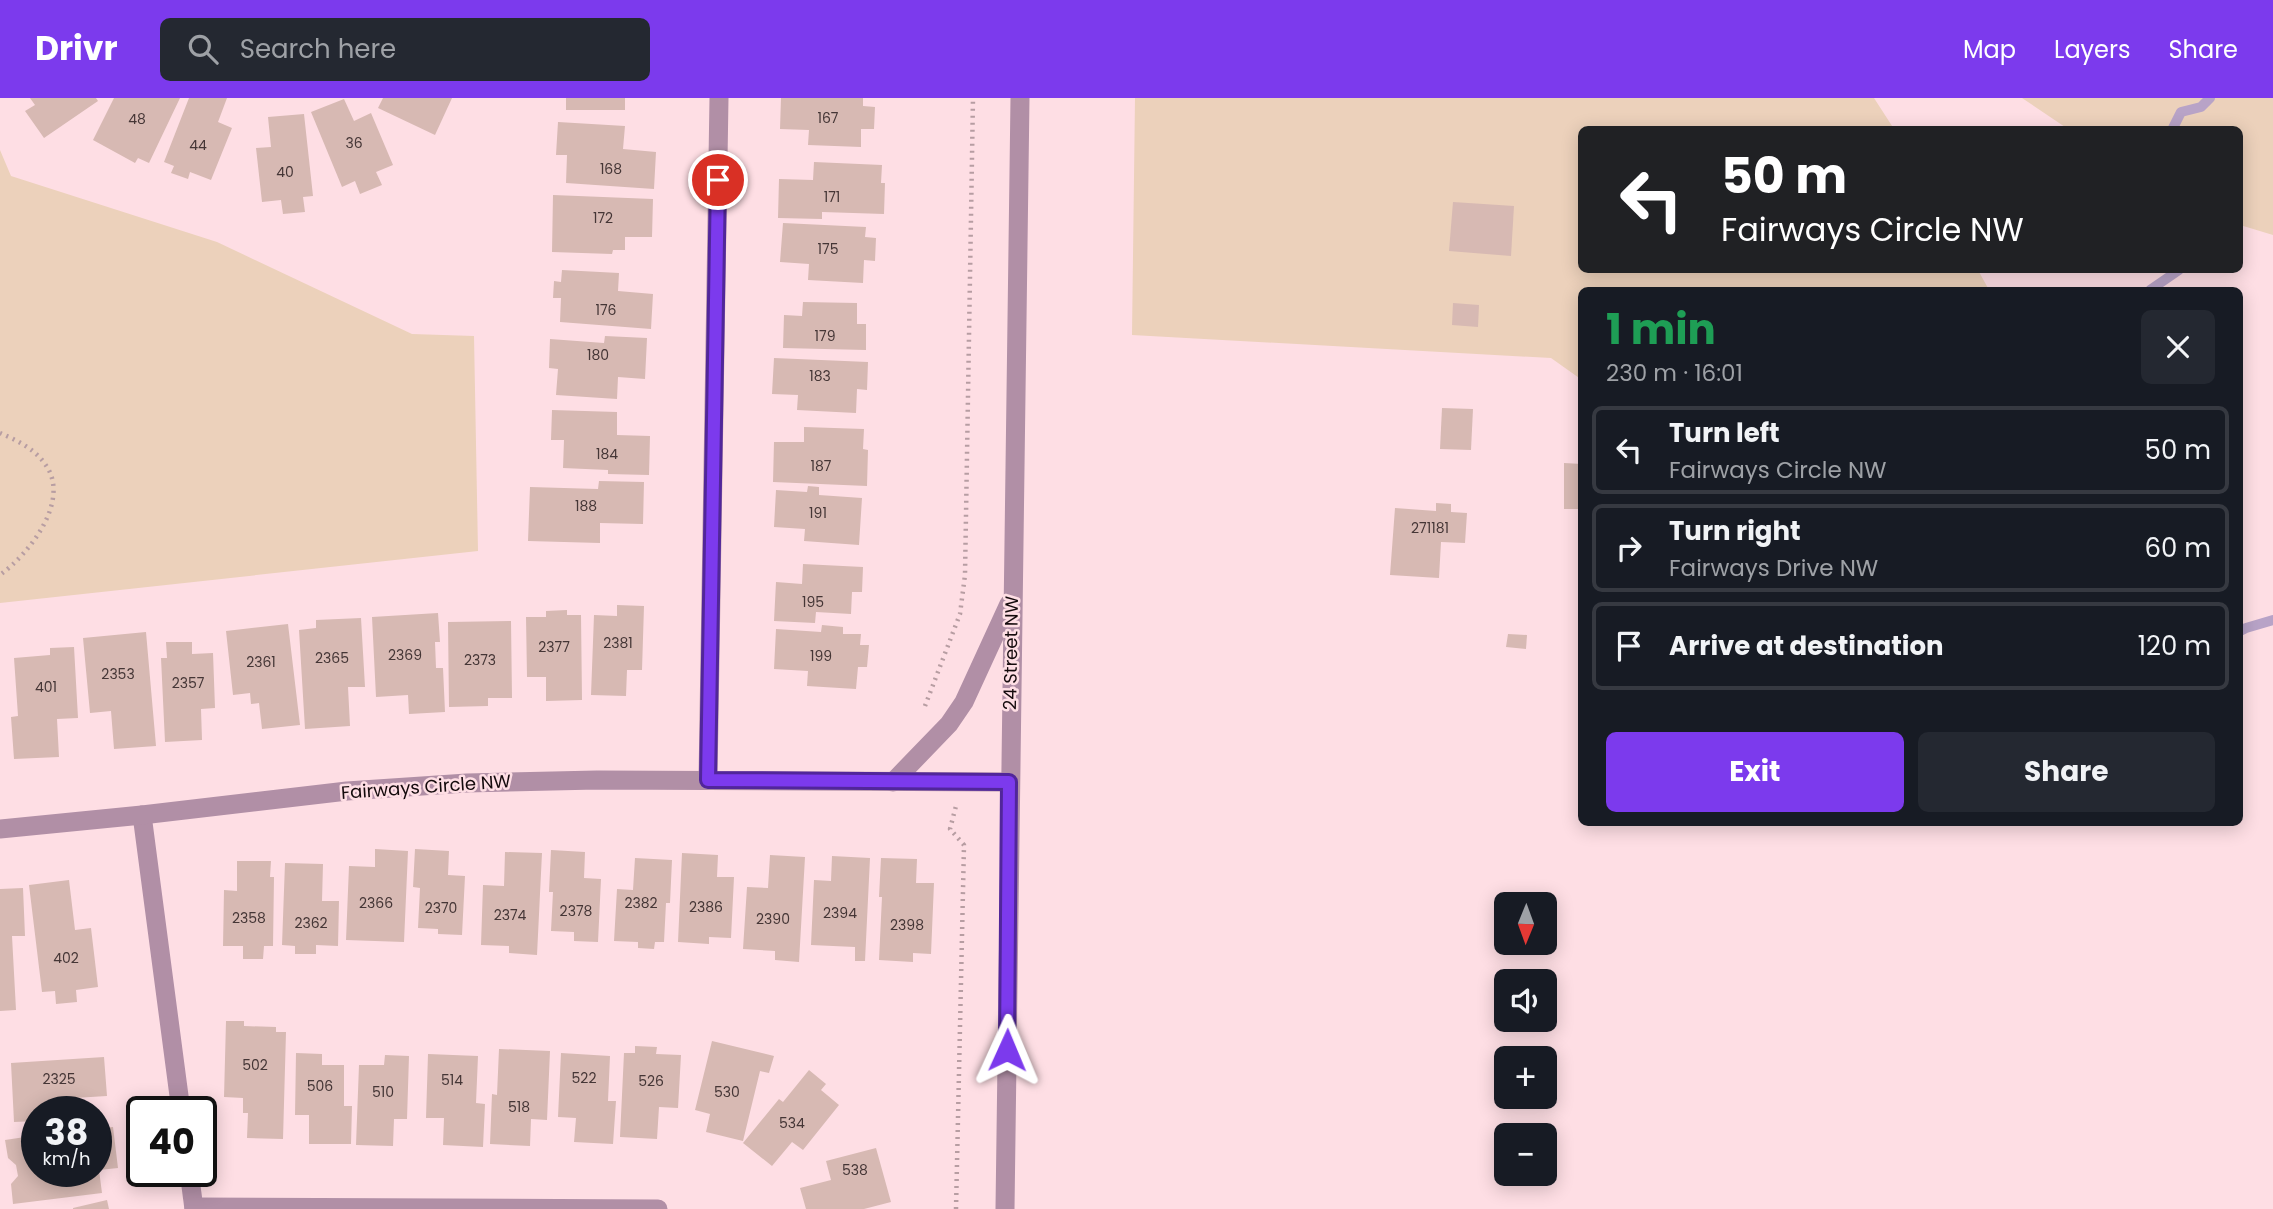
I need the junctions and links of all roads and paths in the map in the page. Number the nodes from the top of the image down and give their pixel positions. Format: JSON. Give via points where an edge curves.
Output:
{"nodes":[{"id":1,"x":719,"y":98,"type":"edge"},
{"id":2,"x":973,"y":98,"type":"edge"},
{"id":3,"x":1020,"y":98,"type":"edge"},
{"id":4,"x":0,"y":433,"type":"edge"},
{"id":5,"x":0,"y":575,"type":"edge"},
{"id":6,"x":1012,"y":597,"type":"junction"},
{"id":7,"x":924,"y":710,"type":"dead end"},
{"id":8,"x":708,"y":780,"type":"junction"},
{"id":9,"x":893,"y":782,"type":"junction"},
{"id":10,"x":1009,"y":782,"type":"junction"},
{"id":11,"x":142,"y":816,"type":"junction"},
{"id":12,"x":0,"y":829,"type":"edge"},
{"id":13,"x":950,"y":829,"type":"dead end"},
{"id":14,"x":179,"y":1096,"type":"edge"},
{"id":15,"x":191,"y":1187,"type":"edge"},
{"id":16,"x":194,"y":1208,"type":"edge"},
{"id":17,"x":658,"y":1209,"type":"edge"},
{"id":18,"x":956,"y":1209,"type":"edge"},
{"id":19,"x":1004,"y":1209,"type":"edge"}],
"edges":[{"from":1,"to":8,"type":"street"},
{"from":2,"to":7,"type":"path","via":[[965,575],[960,614]]},
{"from":3,"to":6,"type":"street","name":"24 Street NW"},
{"from":4,"to":5,"type":"path","via":[[28,447],[46,464],[53,481],[46,521],[32,544]]},
{"from":6,"to":9,"type":"street","via":[[964,702]]},
{"from":6,"to":10,"type":"street","name":"24 Street NW"},
{"from":8,"to":9,"type":"street","name":"Fairways Circle NW"},
{"from":8,"to":11,"type":"street","name":"Fairways Circle NW","via":[[467,783]]},
{"from":9,"to":10,"type":"street","name":"Fairways Circle NW"},
{"from":10,"to":19,"type":"street","name":"24 Street NW"},
{"from":11,"to":12,"type":"street","name":"Fairways Circle NW"},
{"from":11,"to":14,"type":"street"},
{"from":13,"to":18,"type":"path","via":[[964,845]]},
{"from":15,"to":16,"type":"street"},
{"from":16,"to":17,"type":"street"}]}
